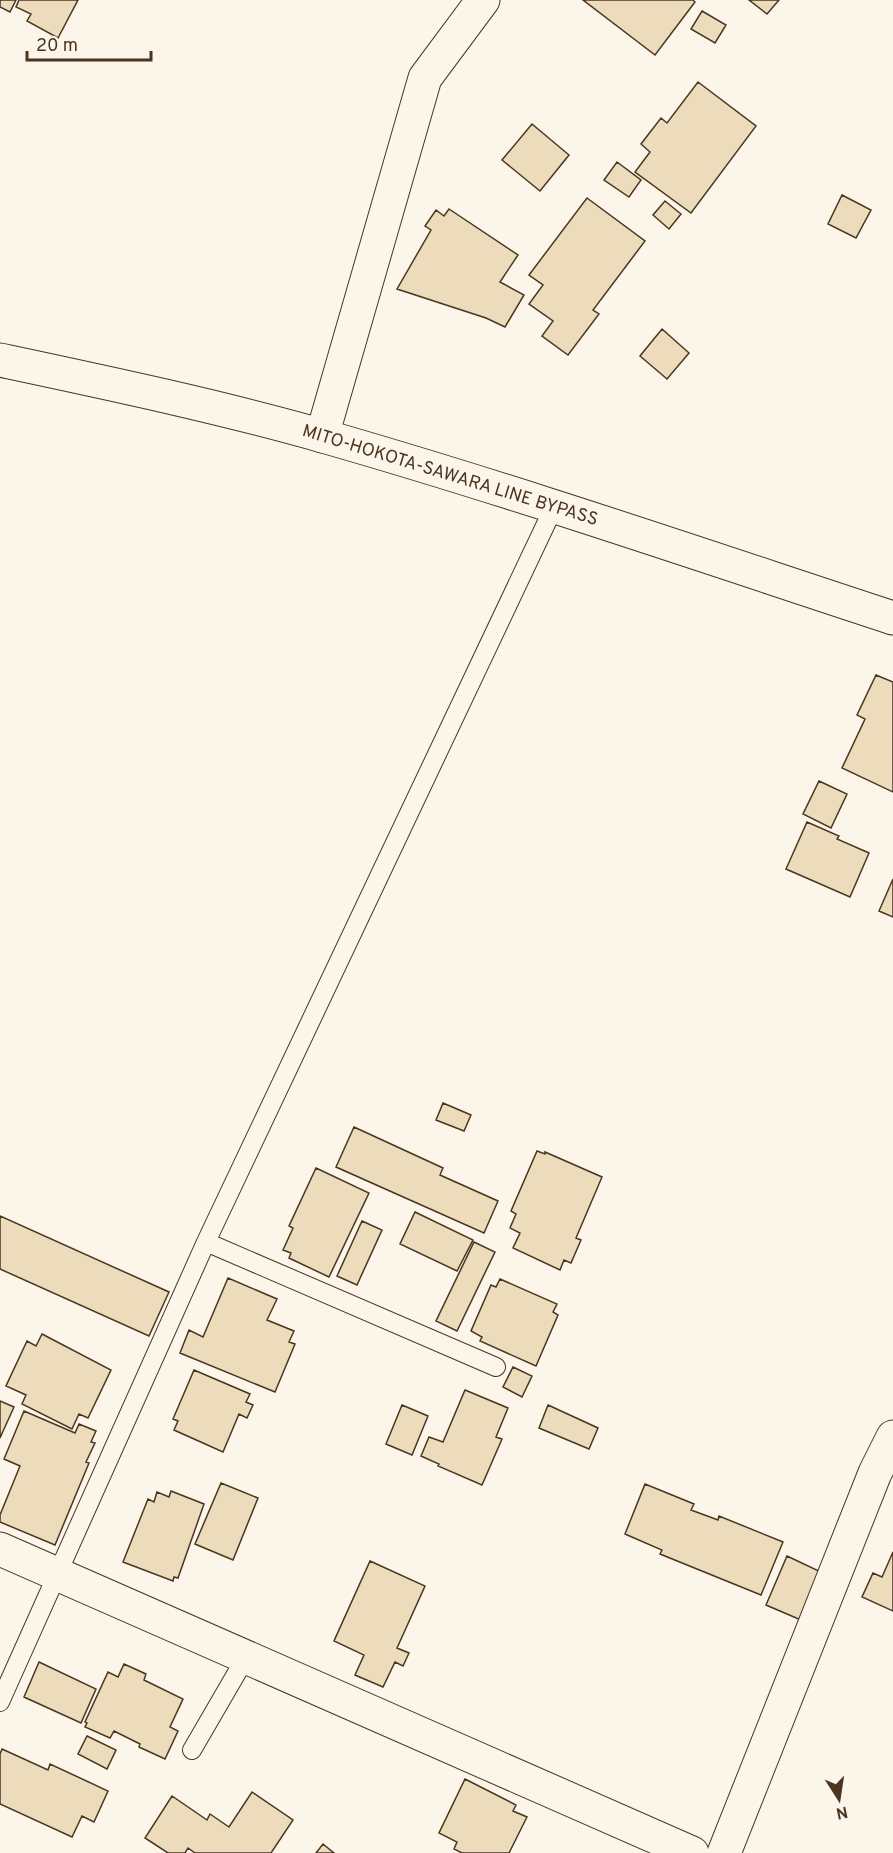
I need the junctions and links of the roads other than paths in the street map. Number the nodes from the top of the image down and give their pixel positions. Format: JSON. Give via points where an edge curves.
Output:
{"nodes":[{"id":1,"x":483,"y":0,"type":"edge"},
{"id":2,"x":0,"y":360,"type":"edge"},
{"id":3,"x":322,"y":436,"type":"junction"},
{"id":4,"x":554,"y":507,"type":"junction"},
{"id":5,"x":893,"y":618,"type":"edge"},
{"id":6,"x":206,"y":1242,"type":"junction"},
{"id":7,"x":496,"y":1368,"type":"dead end"},
{"id":8,"x":893,"y":1437,"type":"edge"},
{"id":9,"x":0,"y":1549,"type":"edge"},
{"id":10,"x":58,"y":1575,"type":"junction"},
{"id":11,"x":246,"y":1657,"type":"junction"},
{"id":12,"x":0,"y":1702,"type":"edge"},
{"id":13,"x":192,"y":1750,"type":"dead end"},
{"id":14,"x":692,"y":1853,"type":"edge"},
{"id":15,"x":724,"y":1853,"type":"edge"}],
"edges":[{"from":1,"to":3,"type":"street","via":[[425,78]]},
{"from":2,"to":3,"type":"street","name":"MITO-HOKOTA-SAWARA LINE BYPASS"},
{"from":3,"to":4,"type":"street","name":"MITO-HOKOTA-SAWARA LINE BYPASS"},
{"from":4,"to":5,"type":"street","name":"MITO-HOKOTA-SAWARA LINE BYPASS"},
{"from":4,"to":6,"type":"lane"},
{"from":6,"to":7,"type":"lane"},
{"from":6,"to":10,"type":"lane"},
{"from":8,"to":15,"type":"street","via":[[875,1473]]},
{"from":9,"to":10,"type":"street"},
{"from":10,"to":11,"type":"street"},
{"from":10,"to":12,"type":"lane"},
{"from":11,"to":13,"type":"lane"},
{"from":11,"to":14,"type":"street"}]}
